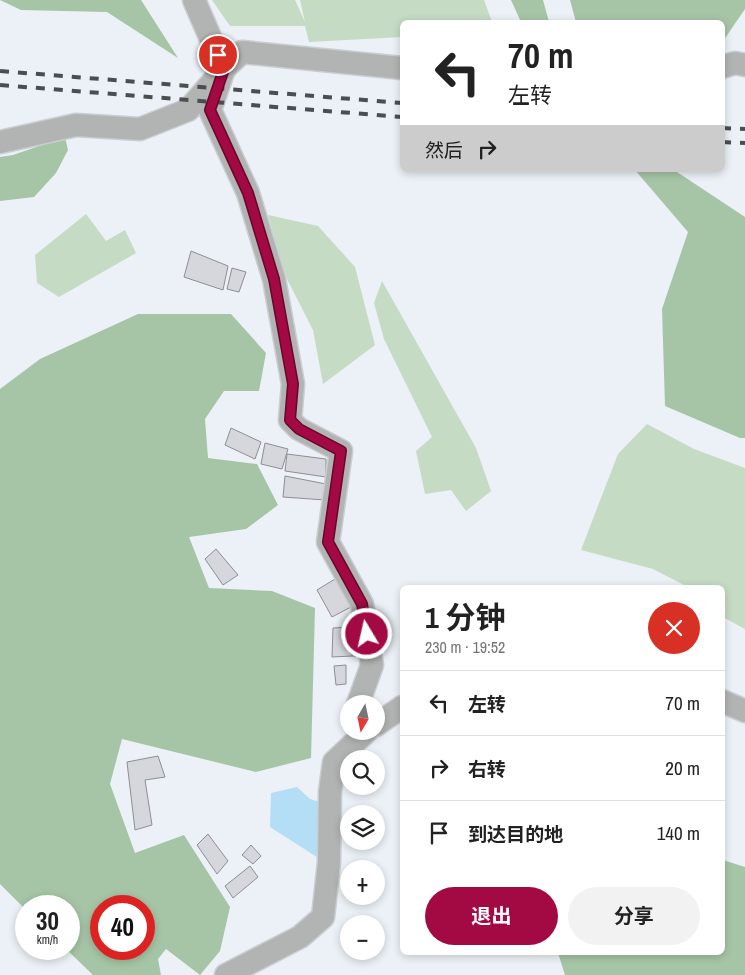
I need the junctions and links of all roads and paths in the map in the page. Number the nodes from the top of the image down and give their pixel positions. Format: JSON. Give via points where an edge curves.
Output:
{"nodes":[{"id":1,"x":194,"y":0,"type":"edge"},
{"id":2,"x":745,"y":65,"type":"edge"},
{"id":3,"x":725,"y":66,"type":"edge"},
{"id":4,"x":400,"y":68,"type":"edge"},
{"id":5,"x":224,"y":69,"type":"junction"},
{"id":6,"x":0,"y":142,"type":"edge"},
{"id":7,"x":361,"y":695,"type":"edge"},
{"id":8,"x":725,"y":702,"type":"edge"},
{"id":9,"x":400,"y":709,"type":"edge"},
{"id":10,"x":745,"y":711,"type":"edge"},
{"id":11,"x":385,"y":718,"type":"edge"},
{"id":12,"x":344,"y":740,"type":"edge"},
{"id":13,"x":357,"y":740,"type":"edge"},
{"id":14,"x":334,"y":762,"type":"junction"},
{"id":15,"x":226,"y":975,"type":"edge"}],
"edges":[{"from":1,"to":5,"type":"street"},
{"from":2,"to":3,"type":"street","via":[[735,63]]},
{"from":4,"to":5,"type":"street","via":[[242,52]]},
{"from":5,"to":6,"type":"street","via":[[188,110],[140,129],[76,125]]},
{"from":5,"to":7,"type":"street","via":[[210,110],[248,193],[274,279],[293,384],[290,420],[299,429],[341,451],[328,542],[362,604],[372,665]]},
{"from":8,"to":10,"type":"street"},
{"from":9,"to":11,"type":"street"},
{"from":12,"to":14,"type":"street"},
{"from":13,"to":14,"type":"street"},
{"from":14,"to":15,"type":"street","via":[[323,917],[300,937]]}]}
